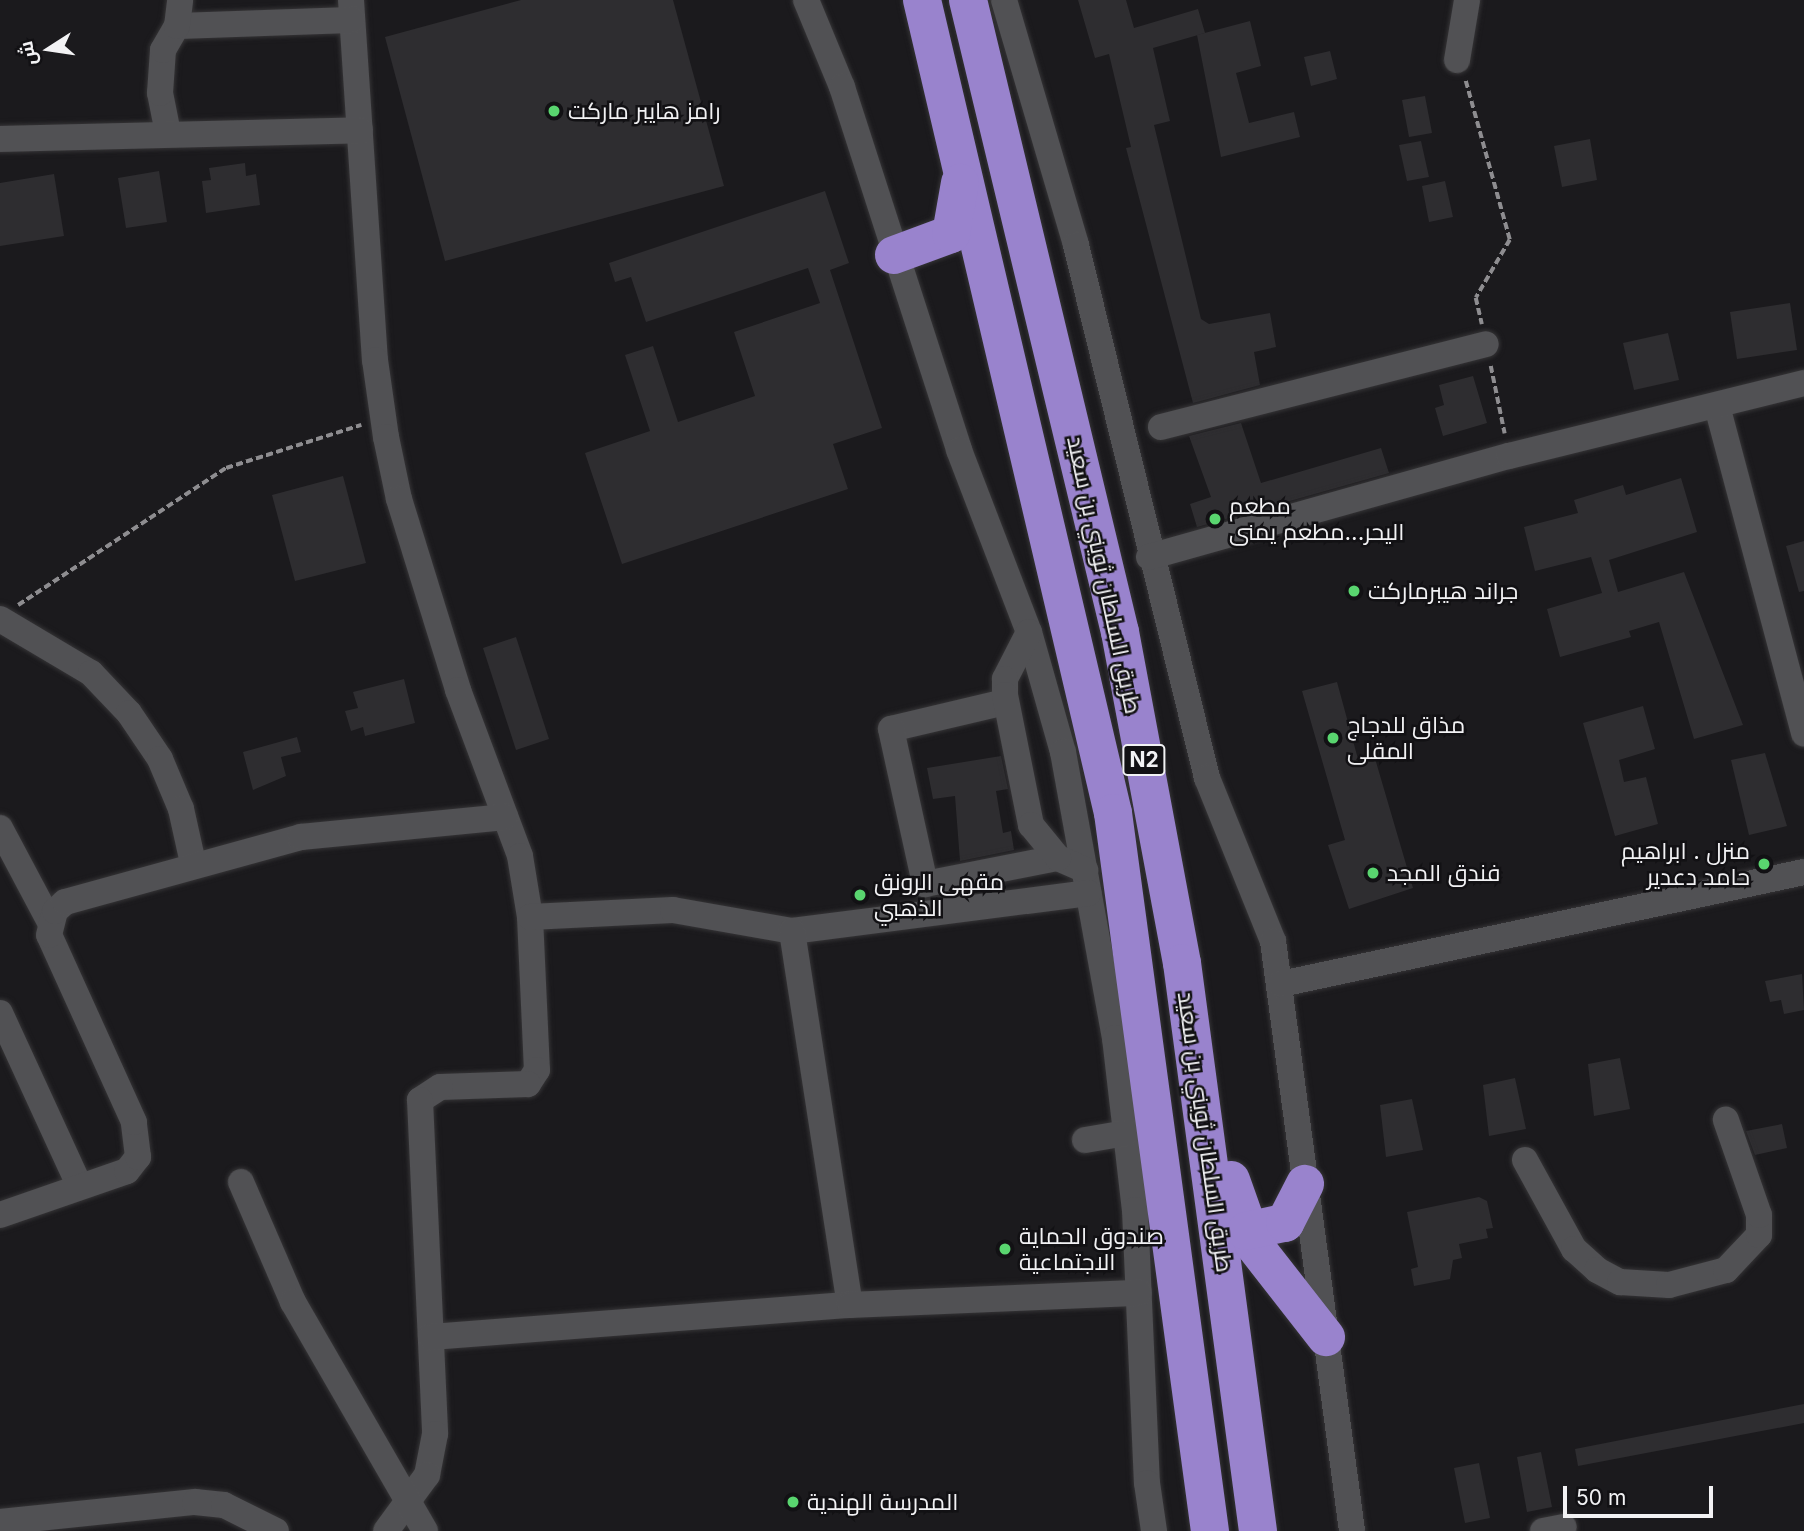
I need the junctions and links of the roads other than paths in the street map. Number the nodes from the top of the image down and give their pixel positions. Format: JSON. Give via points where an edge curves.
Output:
{"nodes":[{"id":1,"x":180,"y":0,"type":"edge"},
{"id":2,"x":806,"y":0,"type":"edge"},
{"id":3,"x":922,"y":0,"type":"edge"},
{"id":4,"x":968,"y":0,"type":"edge"},
{"id":5,"x":1004,"y":0,"type":"edge"},
{"id":6,"x":1467,"y":0,"type":"edge"},
{"id":7,"x":351,"y":10,"type":"edge"},
{"id":8,"x":177,"y":26,"type":"junction"},
{"id":9,"x":1457,"y":60,"type":"road end"},
{"id":10,"x":360,"y":130,"type":"junction"},
{"id":11,"x":168,"y":133,"type":"junction"},
{"id":12,"x":0,"y":139,"type":"edge"},
{"id":13,"x":961,"y":163,"type":"junction"},
{"id":14,"x":894,"y":255,"type":"junction"},
{"id":15,"x":1486,"y":344,"type":"road end"},
{"id":16,"x":1804,"y":383,"type":"edge"},
{"id":17,"x":1717,"y":406,"type":"junction"},
{"id":18,"x":1161,"y":427,"type":"dead end"},
{"id":19,"x":1149,"y":557,"type":"junction"},
{"id":20,"x":6,"y":614,"type":"edge"},
{"id":21,"x":1029,"y":632,"type":"junction"},
{"id":22,"x":1120,"y":632,"type":"junction"},
{"id":23,"x":1005,"y":695,"type":"junction"},
{"id":24,"x":1804,"y":734,"type":"edge"},
{"id":25,"x":505,"y":817,"type":"junction"},
{"id":26,"x":0,"y":828,"type":"edge"},
{"id":27,"x":1058,"y":858,"type":"junction"},
{"id":28,"x":193,"y":863,"type":"junction"},
{"id":29,"x":1804,"y":872,"type":"edge"},
{"id":30,"x":1087,"y":882,"type":"junction"},
{"id":31,"x":530,"y":917,"type":"junction"},
{"id":32,"x":50,"y":922,"type":"junction"},
{"id":33,"x":792,"y":931,"type":"junction"},
{"id":34,"x":1281,"y":984,"type":"junction"},
{"id":35,"x":0,"y":1013,"type":"edge"},
{"id":36,"x":1726,"y":1120,"type":"dead end"},
{"id":37,"x":1126,"y":1133,"type":"junction"},
{"id":38,"x":1085,"y":1140,"type":"dead end"},
{"id":39,"x":1525,"y":1160,"type":"dead end"},
{"id":40,"x":241,"y":1182,"type":"dead end"},
{"id":41,"x":1305,"y":1184,"type":"junction"},
{"id":42,"x":79,"y":1185,"type":"junction"},
{"id":43,"x":0,"y":1214,"type":"edge"},
{"id":44,"x":1246,"y":1231,"type":"junction"},
{"id":45,"x":1139,"y":1293,"type":"junction"},
{"id":46,"x":850,"y":1305,"type":"junction"},
{"id":47,"x":431,"y":1337,"type":"junction"},
{"id":48,"x":1326,"y":1337,"type":"junction"},
{"id":49,"x":1147,"y":1483,"type":"junction"},
{"id":50,"x":409,"y":1506,"type":"junction"},
{"id":51,"x":0,"y":1522,"type":"edge"},
{"id":52,"x":265,"y":1527,"type":"edge"},
{"id":53,"x":385,"y":1531,"type":"edge"},
{"id":54,"x":425,"y":1531,"type":"edge"},
{"id":55,"x":1140,"y":1531,"type":"edge"},
{"id":56,"x":1154,"y":1531,"type":"edge"},
{"id":57,"x":1210,"y":1531,"type":"edge"},
{"id":58,"x":1258,"y":1531,"type":"edge"},
{"id":59,"x":1352,"y":1531,"type":"edge"}],
"edges":[{"from":1,"to":8,"type":"street"},
{"from":2,"to":14,"type":"street","via":[[842,87]]},
{"from":3,"to":13,"type":"highway","name":"طريق السلطان ثويني بن سعيد","number":"N2"},
{"from":4,"to":22,"type":"highway","name":"طريق السلطان ثويني بن سعيد","number":"N2"},
{"from":5,"to":19,"type":"street","via":[[1069,219]]},
{"from":6,"to":9,"type":"street"},
{"from":7,"to":8,"type":"street"},
{"from":7,"to":10,"type":"street"},
{"from":8,"to":11,"type":"street","via":[[163,50],[160,93]]},
{"from":10,"to":11,"type":"street"},
{"from":10,"to":25,"type":"street","via":[[383,418],[399,499]]},
{"from":11,"to":12,"type":"street"},
{"from":13,"to":14,"type":"highway","via":[[951,234]]},
{"from":13,"to":57,"type":"highway","name":"طريق السلطان ثويني بن سعيد","number":"N2","via":[[1113,813]]},
{"from":14,"to":21,"type":"street"},
{"from":15,"to":18,"type":"street"},
{"from":16,"to":17,"type":"street"},
{"from":17,"to":19,"type":"street","via":[[1509,456]]},
{"from":17,"to":24,"type":"street"},
{"from":19,"to":34,"type":"street","via":[[1207,778],[1258,900]]},
{"from":20,"to":28,"type":"street","via":[[80,665],[130,713],[176,797]]},
{"from":21,"to":23,"type":"street","via":[[1005,679]]},
{"from":21,"to":30,"type":"street","via":[[1063,752]]},
{"from":22,"to":44,"type":"highway","via":[[1166,768],[1235,1204]]},
{"from":22,"to":58,"type":"highway","name":"طريق السلطان ثويني بن سعيد","number":"N2","via":[[1182,963]]},
{"from":23,"to":27,"type":"street","via":[[1031,825]]},
{"from":23,"to":27,"type":"street","via":[[1005,702],[891,729],[925,884]]},
{"from":25,"to":28,"type":"street","via":[[311,836]]},
{"from":25,"to":31,"type":"street"},
{"from":26,"to":32,"type":"street"},
{"from":27,"to":30,"type":"street"},
{"from":28,"to":32,"type":"street","via":[[65,902]]},
{"from":29,"to":34,"type":"street"},
{"from":30,"to":33,"type":"street"},
{"from":30,"to":37,"type":"street"},
{"from":31,"to":33,"type":"street","via":[[673,910]]},
{"from":31,"to":47,"type":"street","via":[[535,1078],[528,1084],[440,1087],[420,1100]]},
{"from":32,"to":42,"type":"street","via":[[54,947],[140,1139],[127,1171]]},
{"from":33,"to":46,"type":"street"},
{"from":34,"to":41,"type":"street"},
{"from":35,"to":42,"type":"street"},
{"from":36,"to":39,"type":"street","via":[[1759,1215],[1759,1235],[1726,1270],[1669,1285],[1620,1282],[1597,1270],[1574,1249]]},
{"from":37,"to":38,"type":"street"},
{"from":37,"to":45,"type":"street"},
{"from":40,"to":50,"type":"street","via":[[293,1302]]},
{"from":41,"to":44,"type":"highway","via":[[1285,1223]]},
{"from":41,"to":48,"type":"street"},
{"from":42,"to":43,"type":"street"},
{"from":44,"to":48,"type":"highway"},
{"from":45,"to":46,"type":"street"},
{"from":45,"to":49,"type":"street"},
{"from":46,"to":47,"type":"street"},
{"from":47,"to":50,"type":"street","via":[[435,1434],[427,1475]]},
{"from":48,"to":59,"type":"street"},
{"from":49,"to":55,"type":"street"},
{"from":49,"to":56,"type":"street"},
{"from":50,"to":53,"type":"street"},
{"from":50,"to":54,"type":"street"},
{"from":51,"to":52,"type":"street","via":[[195,1502]]}]}
